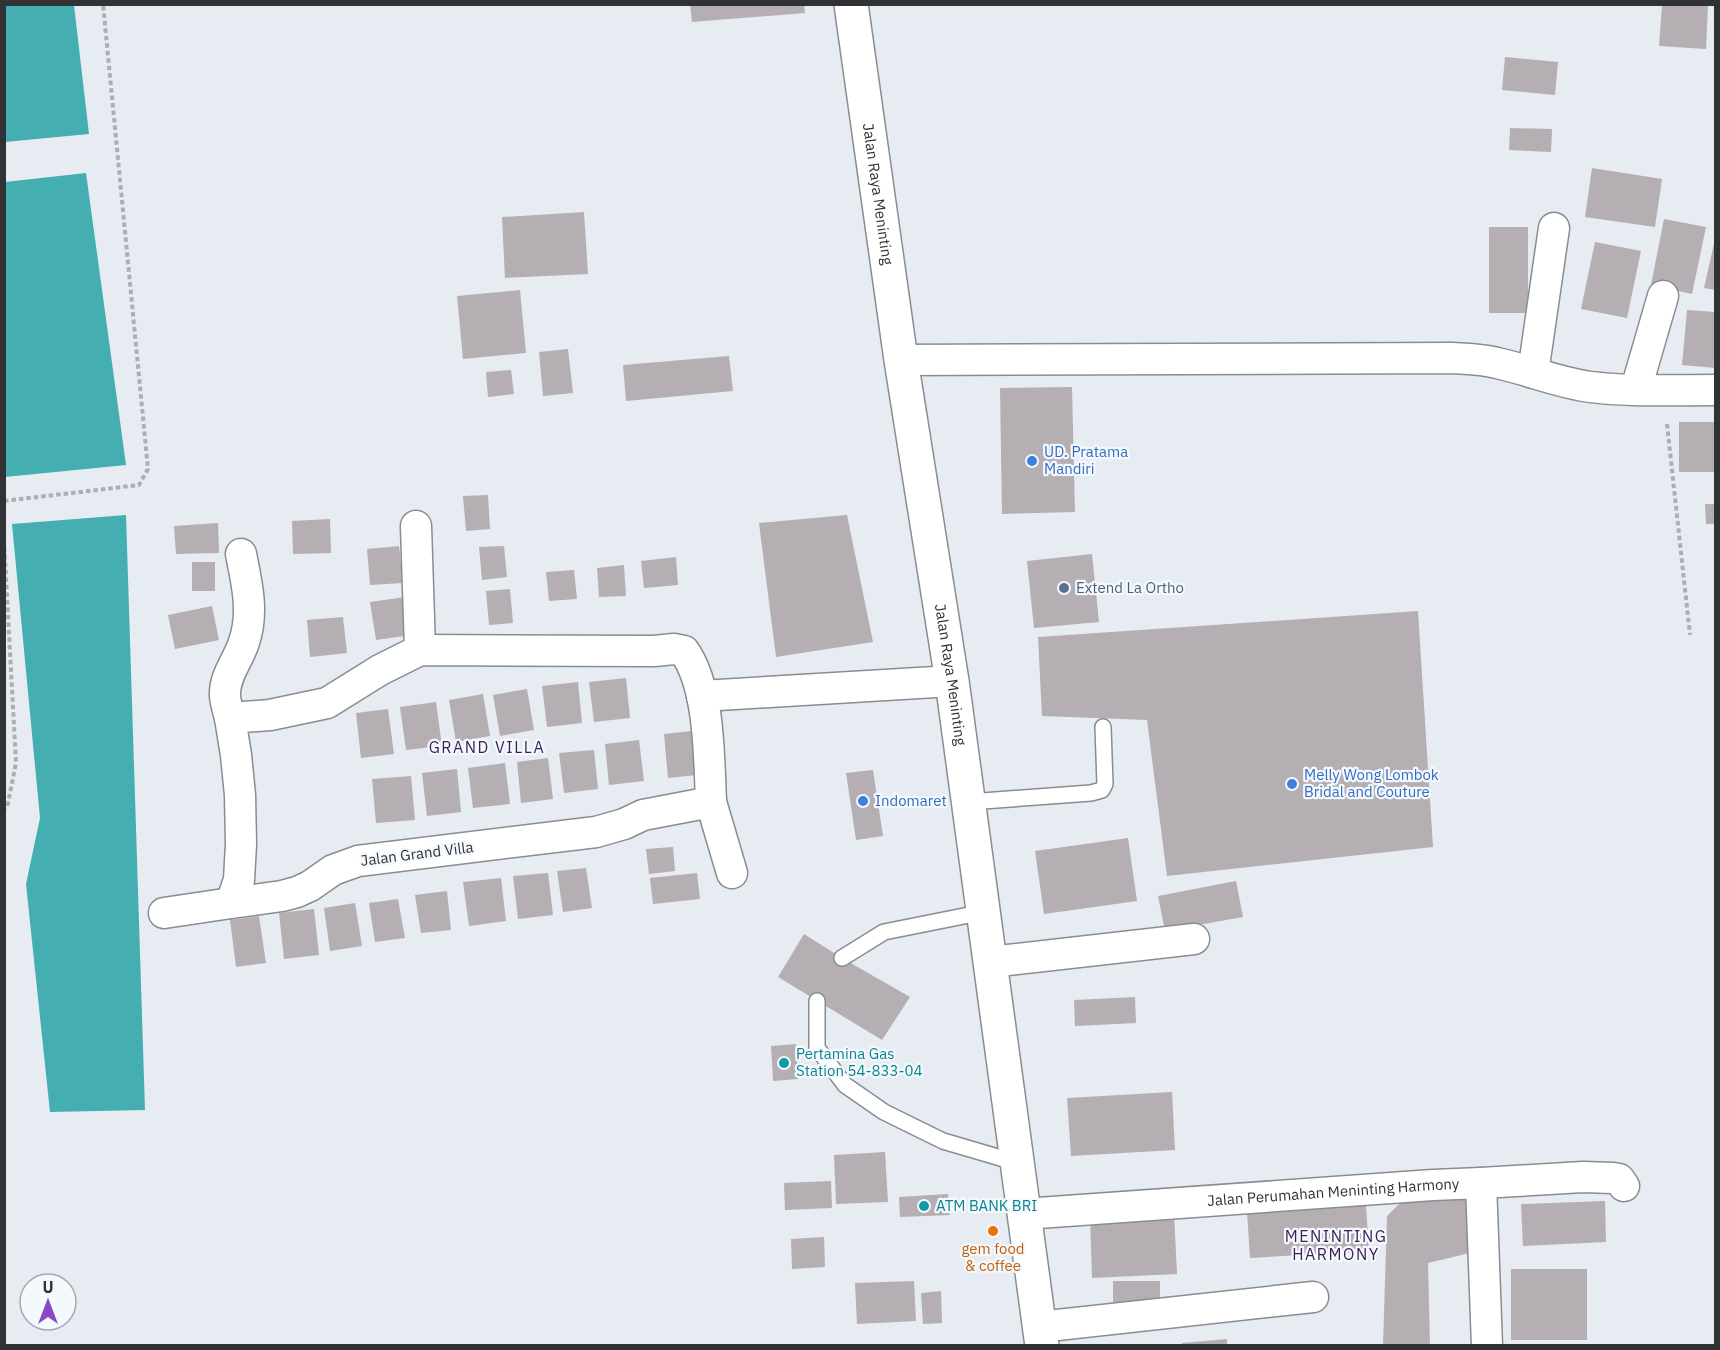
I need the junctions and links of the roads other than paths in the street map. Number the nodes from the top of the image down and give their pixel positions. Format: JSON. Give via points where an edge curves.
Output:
{"nodes":[{"id":1,"x":851,"y":4,"type":"edge"},
{"id":2,"x":1554,"y":228,"type":"dead end"},
{"id":3,"x":1663,"y":296,"type":"dead end"},
{"id":4,"x":902,"y":360,"type":"junction"},
{"id":5,"x":1533,"y":373,"type":"junction"},
{"id":6,"x":1649,"y":390,"type":"junction"},
{"id":7,"x":1716,"y":390,"type":"edge"},
{"id":8,"x":416,"y":526,"type":"dead end"},
{"id":9,"x":241,"y":554,"type":"dead end"},
{"id":10,"x":420,"y":650,"type":"junction"},
{"id":11,"x":952,"y":681,"type":"junction"},
{"id":12,"x":702,"y":696,"type":"junction"},
{"id":13,"x":230,"y":717,"type":"junction"},
{"id":14,"x":1103,"y":727,"type":"dead end"},
{"id":15,"x":711,"y":802,"type":"junction"},
{"id":16,"x":969,"y":802,"type":"junction"},
{"id":17,"x":732,"y":873,"type":"dead end"},
{"id":18,"x":231,"y":903,"type":"junction"},
{"id":19,"x":984,"y":912,"type":"junction"},
{"id":20,"x":164,"y":913,"type":"dead end"},
{"id":21,"x":1194,"y":939,"type":"dead end"},
{"id":22,"x":842,"y":958,"type":"dead end"},
{"id":23,"x":990,"y":962,"type":"junction"},
{"id":24,"x":817,"y":1001,"type":"dead end"},
{"id":25,"x":1018,"y":1163,"type":"junction"},
{"id":26,"x":1481,"y":1183,"type":"junction"},
{"id":27,"x":1624,"y":1186,"type":"dead end"},
{"id":28,"x":1024,"y":1214,"type":"junction"},
{"id":29,"x":1313,"y":1297,"type":"dead end"},
{"id":30,"x":1040,"y":1336,"type":"edge"},
{"id":31,"x":1487,"y":1346,"type":"edge"}],
"edges":[{"from":1,"to":4,"type":"highway","name":"Jalan Raya Meninting"},
{"from":2,"to":5,"type":"street"},
{"from":3,"to":6,"type":"street"},
{"from":4,"to":5,"type":"street","via":[[1452,358],[1498,363]]},
{"from":4,"to":11,"type":"highway","name":"Jalan Raya Meninting"},
{"from":5,"to":6,"type":"street","via":[[1591,387]]},
{"from":6,"to":7,"type":"street"},
{"from":8,"to":10,"type":"street"},
{"from":9,"to":13,"type":"street","via":[[249,594],[249,619],[224,694]]},
{"from":10,"to":12,"type":"street","via":[[674,649],[684,651],[691,661]]},
{"from":10,"to":13,"type":"street","via":[[327,703],[270,715]]},
{"from":11,"to":12,"type":"street"},
{"from":11,"to":16,"type":"highway","name":"Jalan Raya Meninting"},
{"from":12,"to":15,"type":"street"},
{"from":13,"to":18,"type":"street","via":[[241,834],[239,880]]},
{"from":14,"to":16,"type":"lane","via":[[1102,790]]},
{"from":15,"to":17,"type":"street"},
{"from":15,"to":18,"type":"street","name":"Jalan Grand Villa","via":[[643,815],[596,832],[358,861],[333,870],[297,892]]},
{"from":16,"to":19,"type":"highway","name":"Jalan Raya Meninting"},
{"from":18,"to":20,"type":"street","name":"Jalan Grand Villa"},
{"from":19,"to":22,"type":"lane","via":[[884,932]]},
{"from":19,"to":23,"type":"highway","name":"Jalan Raya Meninting"},
{"from":21,"to":23,"type":"street"},
{"from":23,"to":25,"type":"highway","name":"Jalan Raya Meninting"},
{"from":24,"to":25,"type":"lane","via":[[817,1048],[845,1085],[884,1112],[943,1141]]},
{"from":25,"to":28,"type":"highway","name":"Jalan Raya Meninting"},
{"from":26,"to":27,"type":"street","via":[[1583,1177],[1619,1179]]},
{"from":26,"to":28,"type":"street","name":"Jalan Perumahan Meninting Harmony"},
{"from":26,"to":31,"type":"street","name":"Jalan Perumahan Meninting Harmony"},
{"from":28,"to":30,"type":"highway","name":"Jalan Raya Meninting"},
{"from":29,"to":30,"type":"street"}]}
